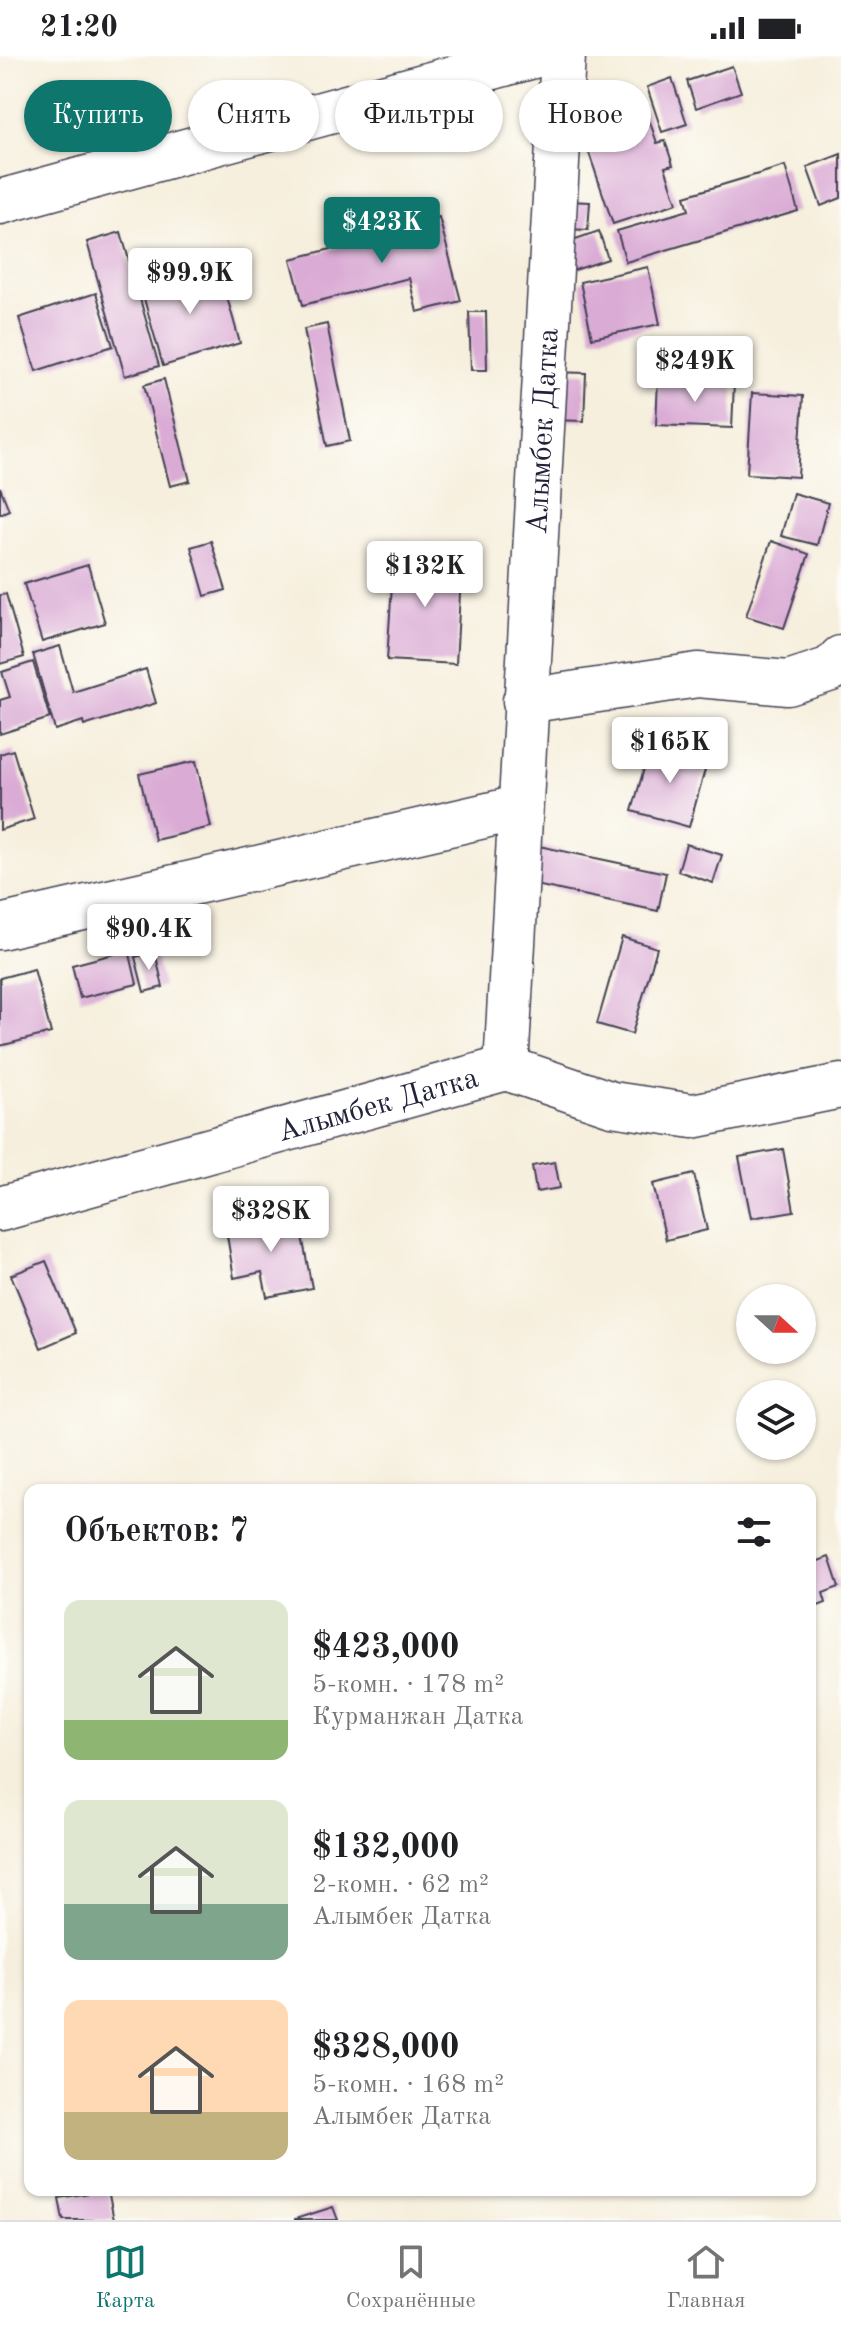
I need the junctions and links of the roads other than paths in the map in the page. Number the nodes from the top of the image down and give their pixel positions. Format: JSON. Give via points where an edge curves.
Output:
{"nodes":[{"id":1,"x":533,"y":56,"type":"edge"},
{"id":2,"x":563,"y":56,"type":"edge"},
{"id":3,"x":0,"y":202,"type":"edge"},
{"id":4,"x":841,"y":658,"type":"edge"},
{"id":5,"x":525,"y":701,"type":"junction"},
{"id":6,"x":519,"y":808,"type":"junction"},
{"id":7,"x":0,"y":927,"type":"edge"},
{"id":8,"x":506,"y":1068,"type":"junction"},
{"id":9,"x":841,"y":1086,"type":"edge"},
{"id":10,"x":0,"y":1209,"type":"edge"}],
"edges":[{"from":1,"to":3,"type":"street"},
{"from":2,"to":5,"type":"street","name":"Алымбек Датка"},
{"from":4,"to":5,"type":"street","via":[[831,669],[788,683],[698,675]]},
{"from":5,"to":6,"type":"street","name":"Алымбек Датка"},
{"from":6,"to":7,"type":"street"},
{"from":6,"to":8,"type":"street","name":"Алымбек Датка"},
{"from":8,"to":9,"type":"street","via":[[612,1104],[693,1116]]},
{"from":8,"to":10,"type":"street","name":"Алымбек Датка"}]}
